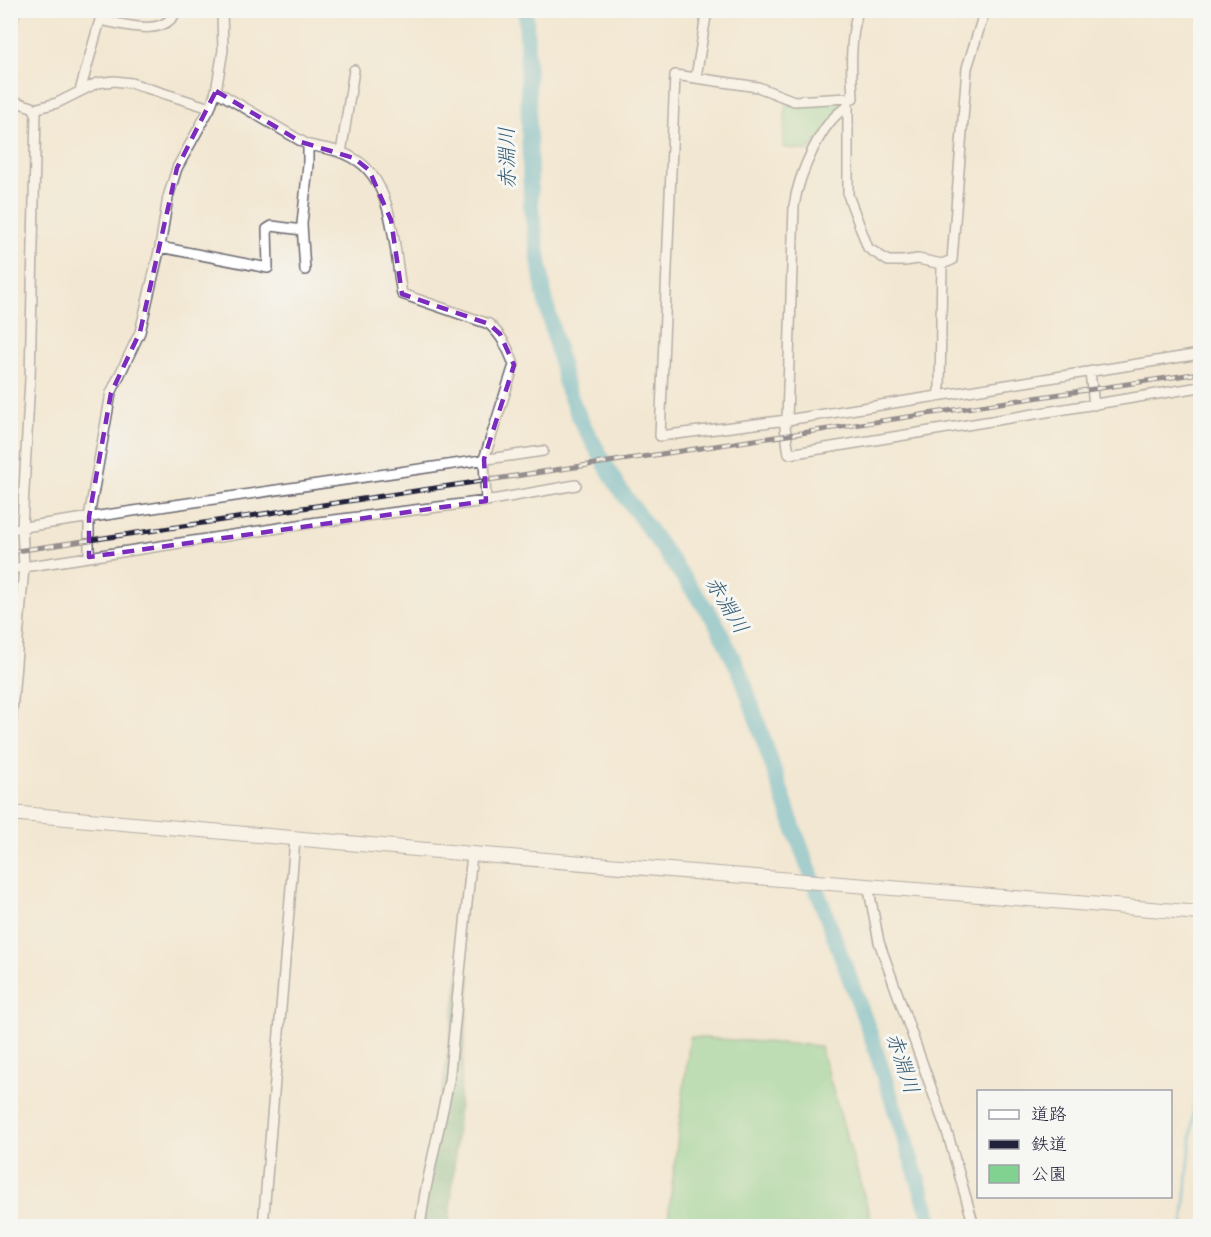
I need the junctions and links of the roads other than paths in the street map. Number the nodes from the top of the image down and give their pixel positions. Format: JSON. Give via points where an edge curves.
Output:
{"nodes":[{"id":1,"x":177,"y":10,"type":"edge"},
{"id":2,"x":222,"y":10,"type":"edge"},
{"id":3,"x":707,"y":10,"type":"edge"},
{"id":4,"x":858,"y":10,"type":"edge"},
{"id":5,"x":986,"y":10,"type":"edge"},
{"id":6,"x":354,"y":69,"type":"dead end"},
{"id":7,"x":696,"y":77,"type":"junction"},
{"id":8,"x":80,"y":91,"type":"junction"},
{"id":9,"x":216,"y":91,"type":"junction"},
{"id":10,"x":10,"y":100,"type":"edge"},
{"id":11,"x":848,"y":103,"type":"junction"},
{"id":12,"x":210,"y":108,"type":"junction"},
{"id":13,"x":34,"y":109,"type":"junction"},
{"id":14,"x":308,"y":145,"type":"junction"},
{"id":15,"x":342,"y":153,"type":"junction"},
{"id":16,"x":302,"y":230,"type":"junction"},
{"id":17,"x":160,"y":247,"type":"junction"},
{"id":18,"x":942,"y":264,"type":"junction"},
{"id":19,"x":304,"y":270,"type":"dead end"},
{"id":20,"x":1200,"y":354,"type":"edge"},
{"id":21,"x":1090,"y":372,"type":"junction"},
{"id":22,"x":1200,"y":387,"type":"edge"},
{"id":23,"x":938,"y":394,"type":"junction"},
{"id":24,"x":1094,"y":405,"type":"junction"},
{"id":25,"x":787,"y":420,"type":"junction"},
{"id":26,"x":543,"y":451,"type":"dead end"},
{"id":27,"x":484,"y":459,"type":"junction"},
{"id":28,"x":576,"y":485,"type":"dead end"},
{"id":29,"x":486,"y":501,"type":"junction"},
{"id":30,"x":89,"y":517,"type":"junction"},
{"id":31,"x":22,"y":527,"type":"junction"},
{"id":32,"x":10,"y":529,"type":"edge"},
{"id":33,"x":89,"y":557,"type":"junction"},
{"id":34,"x":24,"y":567,"type":"junction"},
{"id":35,"x":10,"y":569,"type":"edge"},
{"id":36,"x":10,"y":736,"type":"edge"},
{"id":37,"x":10,"y":813,"type":"edge"},
{"id":38,"x":295,"y":839,"type":"junction"},
{"id":39,"x":472,"y":854,"type":"junction"},
{"id":40,"x":863,"y":885,"type":"junction"},
{"id":41,"x":1200,"y":913,"type":"edge"},
{"id":42,"x":263,"y":1227,"type":"edge"},
{"id":43,"x":420,"y":1227,"type":"edge"},
{"id":44,"x":974,"y":1227,"type":"edge"}],
"edges":[{"from":1,"to":8,"type":"street","via":[[173,19],[146,28],[100,20]]},
{"from":2,"to":9,"type":"street","via":[[223,50]]},
{"from":3,"to":7,"type":"street"},
{"from":4,"to":11,"type":"street","via":[[850,60],[852,98]]},
{"from":5,"to":18,"type":"street","via":[[968,68],[952,260]]},
{"from":6,"to":15,"type":"street"},
{"from":7,"to":11,"type":"street","via":[[758,87],[794,101]]},
{"from":7,"to":25,"type":"street","via":[[675,75],[660,436]]},
{"from":8,"to":12,"type":"street","via":[[97,83],[131,83]]},
{"from":8,"to":13,"type":"street"},
{"from":9,"to":12,"type":"street"},
{"from":9,"to":14,"type":"street"},
{"from":10,"to":13,"type":"street"},
{"from":11,"to":18,"type":"street","via":[[848,195],[868,248],[888,261],[918,259]]},
{"from":11,"to":25,"type":"street","via":[[818,139],[797,188]]},
{"from":12,"to":17,"type":"street","via":[[177,168]]},
{"from":13,"to":31,"type":"street","via":[[30,379]]},
{"from":14,"to":15,"type":"street"},
{"from":14,"to":16,"type":"street"},
{"from":15,"to":27,"type":"street","via":[[369,170],[381,192],[391,220],[402,294],[489,324],[509,350],[514,365]]},
{"from":16,"to":17,"type":"street","via":[[272,226],[267,229],[268,268]]},
{"from":16,"to":19,"type":"street"},
{"from":17,"to":30,"type":"street","via":[[140,332],[111,393]]},
{"from":18,"to":23,"type":"street"},
{"from":20,"to":21,"type":"street"},
{"from":21,"to":23,"type":"street"},
{"from":21,"to":24,"type":"street"},
{"from":22,"to":24,"type":"street"},
{"from":23,"to":25,"type":"street"},
{"from":24,"to":25,"type":"street","via":[[789,454]]},
{"from":26,"to":27,"type":"street"},
{"from":27,"to":29,"type":"street"},
{"from":27,"to":30,"type":"street"},
{"from":28,"to":29,"type":"street"},
{"from":29,"to":33,"type":"street"},
{"from":30,"to":31,"type":"street"},
{"from":30,"to":33,"type":"street"},
{"from":31,"to":32,"type":"street"},
{"from":31,"to":34,"type":"street"},
{"from":33,"to":34,"type":"street"},
{"from":34,"to":35,"type":"street"},
{"from":34,"to":36,"type":"street"},
{"from":37,"to":38,"type":"street"},
{"from":38,"to":39,"type":"street"},
{"from":38,"to":42,"type":"street"},
{"from":39,"to":40,"type":"street"},
{"from":39,"to":43,"type":"street","via":[[449,1081]]},
{"from":40,"to":41,"type":"street"},
{"from":40,"to":44,"type":"street","via":[[879,942],[948,1135]]}]}
